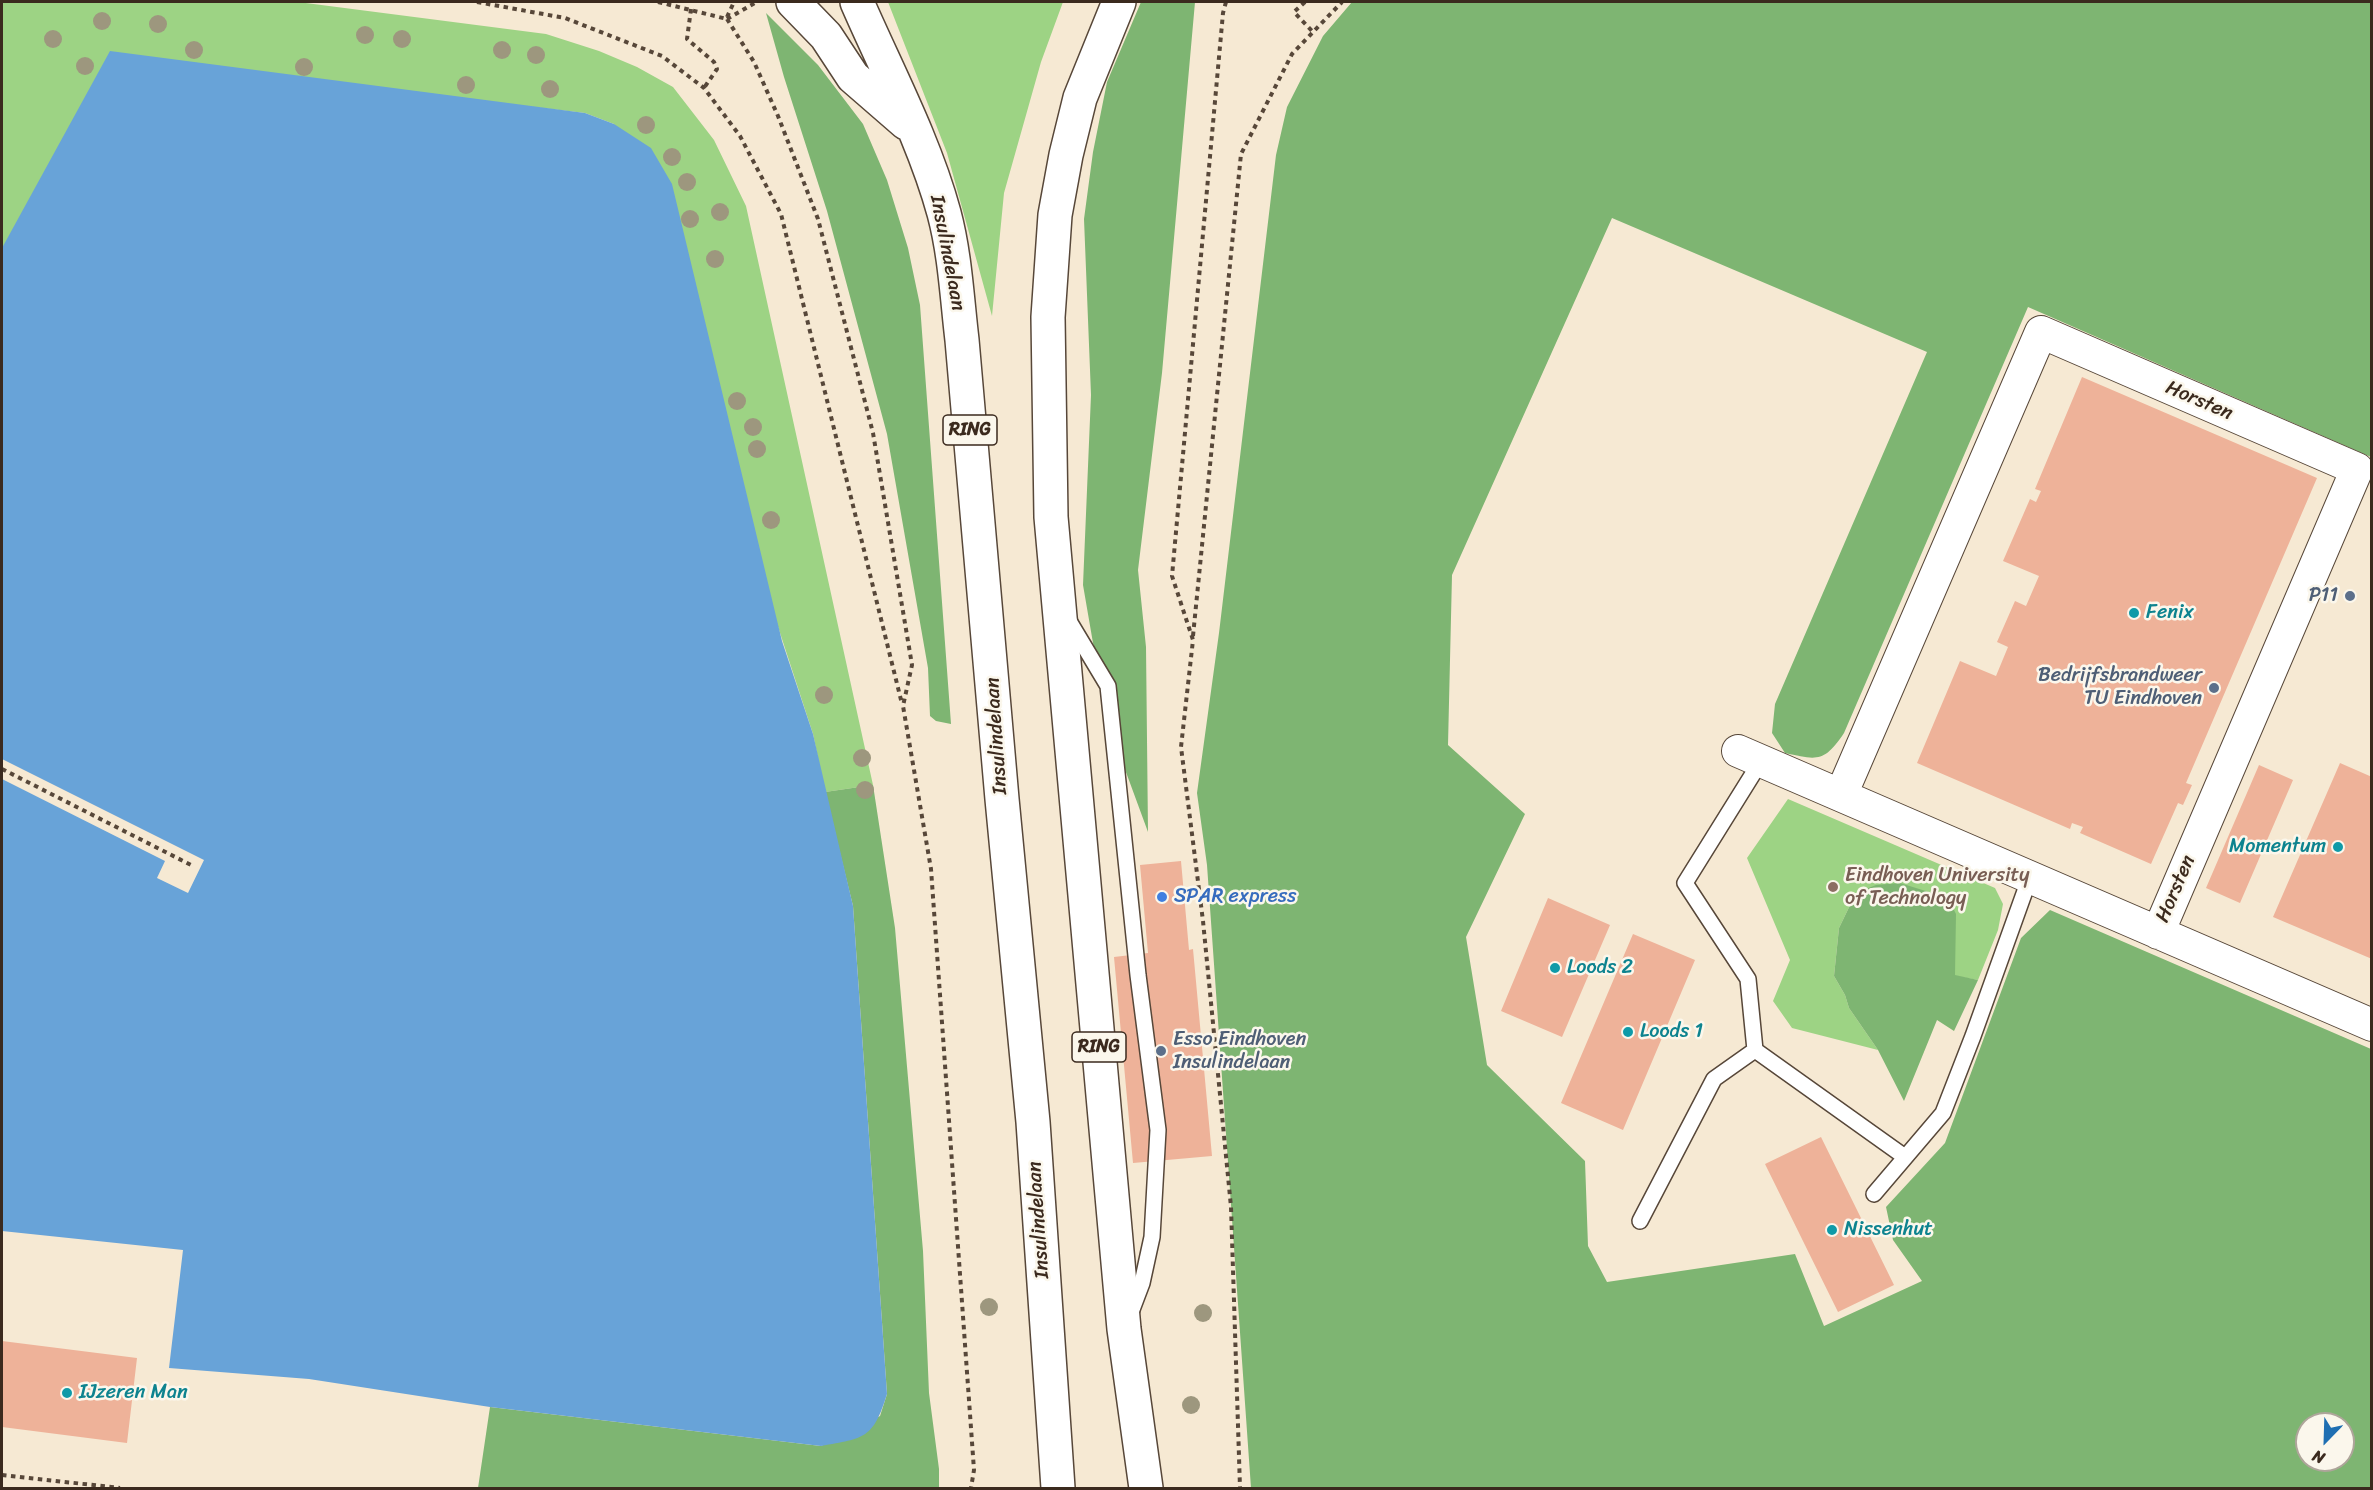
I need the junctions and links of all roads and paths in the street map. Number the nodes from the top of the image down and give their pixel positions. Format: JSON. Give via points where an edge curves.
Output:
{"nodes":[{"id":1,"x":477,"y":2,"type":"edge"},
{"id":2,"x":658,"y":2,"type":"edge"},
{"id":3,"x":734,"y":2,"type":"edge"},
{"id":4,"x":757,"y":2,"type":"edge"},
{"id":5,"x":793,"y":2,"type":"edge"},
{"id":6,"x":856,"y":2,"type":"edge"},
{"id":7,"x":1119,"y":2,"type":"edge"},
{"id":8,"x":1226,"y":2,"type":"edge"},
{"id":9,"x":1305,"y":2,"type":"edge"},
{"id":10,"x":1342,"y":2,"type":"edge"},
{"id":11,"x":691,"y":9,"type":"junction"},
{"id":12,"x":727,"y":19,"type":"junction"},
{"id":13,"x":1313,"y":32,"type":"junction"},
{"id":14,"x":704,"y":88,"type":"junction"},
{"id":15,"x":914,"y":130,"type":"junction"},
{"id":16,"x":1058,"y":604,"type":"junction"},
{"id":17,"x":1193,"y":640,"type":"junction"},
{"id":18,"x":903,"y":706,"type":"junction"},
{"id":19,"x":1750,"y":756,"type":"joint"},
{"id":20,"x":2,"y":769,"type":"edge"},
{"id":21,"x":1841,"y":795,"type":"junction"},
{"id":22,"x":193,"y":866,"type":"dead end"},
{"id":23,"x":2030,"y":877,"type":"junction"},
{"id":24,"x":2158,"y":933,"type":"junction"},
{"id":25,"x":2372,"y":1025,"type":"edge"},
{"id":26,"x":1755,"y":1050,"type":"junction"},
{"id":27,"x":1905,"y":1157,"type":"junction"},
{"id":28,"x":1874,"y":1194,"type":"dead end"},
{"id":29,"x":1640,"y":1221,"type":"dead end"},
{"id":30,"x":1124,"y":1329,"type":"junction"},
{"id":31,"x":2,"y":1475,"type":"edge"},
{"id":32,"x":120,"y":1488,"type":"edge"},
{"id":33,"x":971,"y":1488,"type":"edge"},
{"id":34,"x":1058,"y":1488,"type":"edge"},
{"id":35,"x":1146,"y":1488,"type":"edge"},
{"id":36,"x":1240,"y":1488,"type":"edge"}],
"edges":[{"from":1,"to":14,"type":"path","via":[[565,18],[609,34],[662,56]]},
{"from":2,"to":11,"type":"path"},
{"from":3,"to":12,"type":"path"},
{"from":4,"to":12,"type":"path"},
{"from":5,"to":15,"type":"main road","via":[[826,36],[853,77]]},
{"from":6,"to":15,"type":"main road","name":"Insulindelaan","number":"RING"},
{"from":7,"to":16,"type":"main road","number":"RING","via":[[1080,98],[1055,215],[1048,317],[1051,517]]},
{"from":8,"to":17,"type":"path","via":[[1209,148],[1172,576]]},
{"from":9,"to":13,"type":"path","via":[[1294,12]]},
{"from":10,"to":13,"type":"path"},
{"from":11,"to":12,"type":"path"},
{"from":11,"to":14,"type":"path","via":[[687,39],[717,69]]},
{"from":12,"to":18,"type":"path","via":[[754,62],[818,219],[873,433],[912,665]]},
{"from":13,"to":17,"type":"path","via":[[1292,54],[1241,154]]},
{"from":14,"to":18,"type":"path","via":[[740,136],[781,214]]},
{"from":15,"to":34,"type":"main road","name":"Insulindelaan","number":"RING","via":[[944,214],[962,340],[1033,1122]]},
{"from":16,"to":30,"type":"main road","number":"RING"},
{"from":16,"to":30,"type":"lane","via":[[1108,686],[1158,1130],[1152,1238],[1142,1283]]},
{"from":17,"to":36,"type":"path","via":[[1181,747],[1203,921],[1231,1207]]},
{"from":18,"to":33,"type":"path","via":[[931,869],[973,1458]]},
{"from":19,"to":21,"type":"street","name":"Horsten"},
{"from":19,"to":26,"type":"lane","via":[[1685,883],[1748,979]]},
{"from":20,"to":22,"type":"path"},
{"from":21,"to":23,"type":"street","name":"Horsten"},
{"from":21,"to":24,"type":"street","name":"Horsten","via":[[2041,332],[2357,469]]},
{"from":23,"to":24,"type":"street","name":"Horsten"},
{"from":23,"to":27,"type":"lane","via":[[1942,1113]]},
{"from":24,"to":25,"type":"street","name":"Horsten"},
{"from":26,"to":27,"type":"lane"},
{"from":26,"to":29,"type":"lane","via":[[1714,1079]]},
{"from":27,"to":28,"type":"lane"},
{"from":30,"to":35,"type":"main road","number":"RING"},
{"from":31,"to":32,"type":"path"}]}
